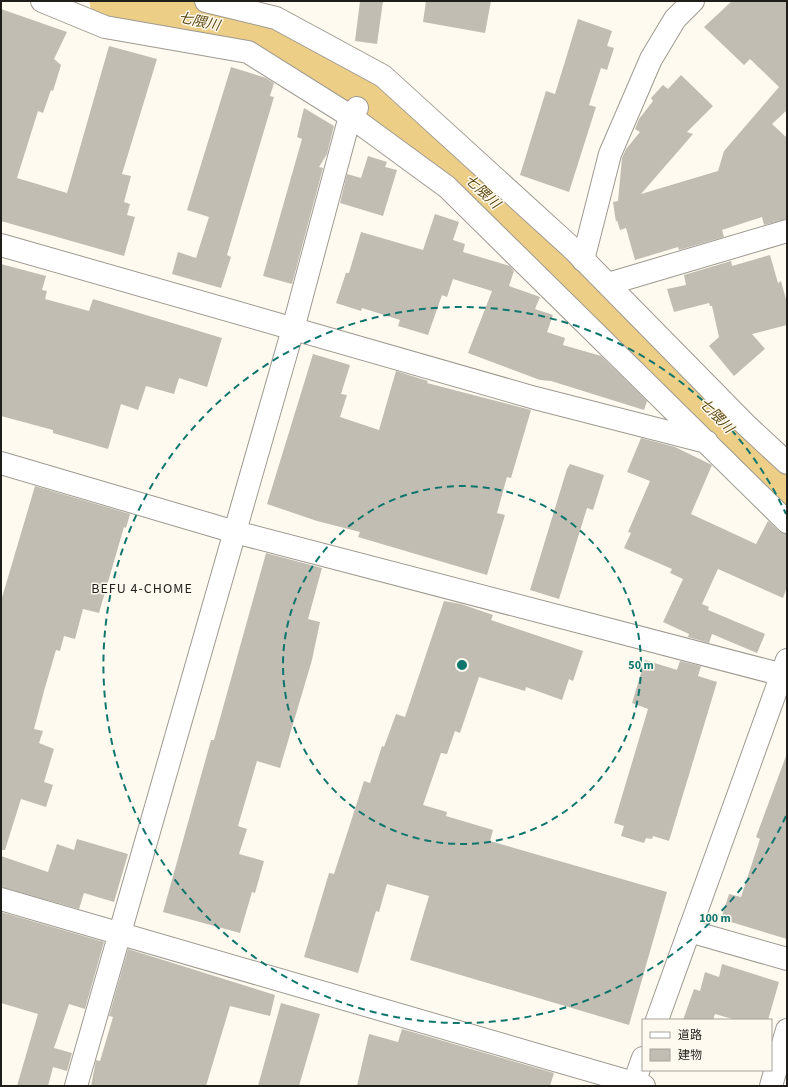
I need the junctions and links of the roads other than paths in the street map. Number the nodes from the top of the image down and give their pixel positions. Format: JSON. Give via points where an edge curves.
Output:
{"nodes":[{"id":1,"x":42,"y":1,"type":"edge"},
{"id":2,"x":206,"y":1,"type":"edge"},
{"id":3,"x":693,"y":1,"type":"edge"},
{"id":4,"x":354,"y":112,"type":"junction"},
{"id":5,"x":787,"y":231,"type":"edge"},
{"id":6,"x":1,"y":245,"type":"edge"},
{"id":7,"x":578,"y":254,"type":"junction"},
{"id":8,"x":608,"y":284,"type":"junction"},
{"id":9,"x":293,"y":329,"type":"junction"},
{"id":10,"x":708,"y":442,"type":"junction"},
{"id":11,"x":1,"y":463,"type":"edge"},
{"id":12,"x":787,"y":463,"type":"edge"},
{"id":13,"x":787,"y":522,"type":"edge"},
{"id":14,"x":235,"y":532,"type":"junction"},
{"id":15,"x":785,"y":670,"type":"edge"},
{"id":16,"x":1,"y":899,"type":"edge"},
{"id":17,"x":689,"y":931,"type":"junction"},
{"id":18,"x":119,"y":934,"type":"junction"},
{"id":19,"x":787,"y":959,"type":"edge"},
{"id":20,"x":657,"y":1019,"type":"edge"},
{"id":21,"x":787,"y":1030,"type":"edge"},
{"id":22,"x":642,"y":1062,"type":"edge"},
{"id":23,"x":637,"y":1085,"type":"edge"},
{"id":24,"x":76,"y":1086,"type":"edge"},
{"id":25,"x":771,"y":1086,"type":"edge"}],
"edges":[{"from":1,"to":4,"type":"street","via":[[105,27],[248,52]]},
{"from":2,"to":7,"type":"street","via":[[276,18],[378,82]]},
{"from":3,"to":7,"type":"street","via":[[675,20],[650,59],[610,154]]},
{"from":4,"to":9,"type":"street"},
{"from":4,"to":10,"type":"street","via":[[447,186]]},
{"from":5,"to":8,"type":"street"},
{"from":6,"to":9,"type":"street"},
{"from":7,"to":8,"type":"street"},
{"from":8,"to":12,"type":"street"},
{"from":9,"to":10,"type":"street","via":[[535,398]]},
{"from":9,"to":14,"type":"street"},
{"from":10,"to":13,"type":"street"},
{"from":11,"to":14,"type":"street"},
{"from":14,"to":15,"type":"street"},
{"from":14,"to":18,"type":"street"},
{"from":15,"to":17,"type":"street"},
{"from":16,"to":18,"type":"street"},
{"from":17,"to":19,"type":"street"},
{"from":17,"to":20,"type":"street"},
{"from":18,"to":23,"type":"street"},
{"from":18,"to":24,"type":"street"},
{"from":21,"to":25,"type":"street"},
{"from":22,"to":23,"type":"street"}]}
